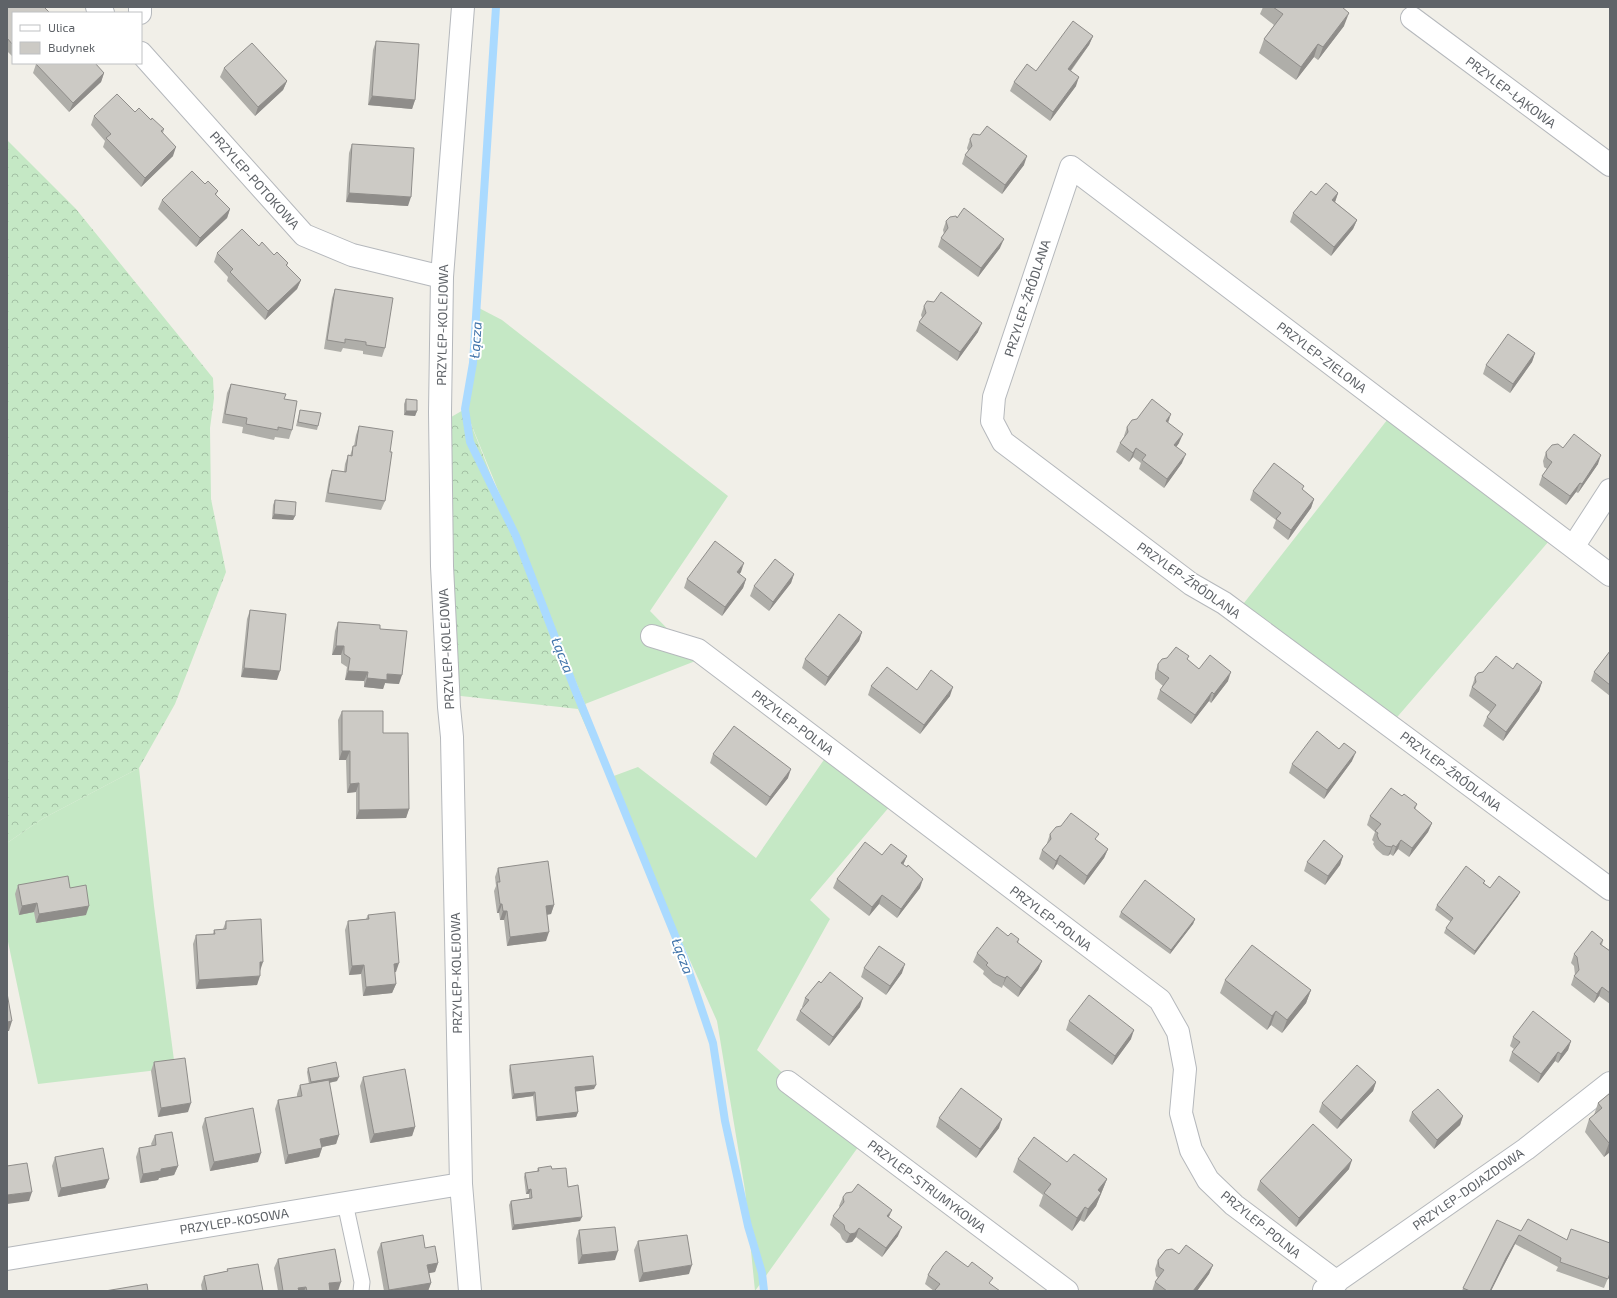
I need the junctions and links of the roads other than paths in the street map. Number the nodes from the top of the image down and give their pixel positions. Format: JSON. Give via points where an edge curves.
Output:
{"nodes":[{"id":1,"x":463,"y":7,"type":"edge"},
{"id":2,"x":1412,"y":18,"type":"dead end"},
{"id":3,"x":142,"y":54,"type":"edge"},
{"id":4,"x":1610,"y":165,"type":"edge"},
{"id":5,"x":1071,"y":167,"type":"joint"},
{"id":6,"x":442,"y":277,"type":"junction"},
{"id":7,"x":1610,"y":490,"type":"edge"},
{"id":8,"x":1573,"y":547,"type":"junction"},
{"id":9,"x":1610,"y":575,"type":"edge"},
{"id":10,"x":652,"y":636,"type":"dead end"},
{"id":11,"x":1610,"y":889,"type":"edge"},
{"id":12,"x":788,"y":1082,"type":"dead end"},
{"id":13,"x":1610,"y":1083,"type":"edge"},
{"id":14,"x":461,"y":1184,"type":"junction"},
{"id":15,"x":345,"y":1203,"type":"junction"},
{"id":16,"x":7,"y":1259,"type":"edge"},
{"id":17,"x":1330,"y":1286,"type":"edge"},
{"id":18,"x":361,"y":1291,"type":"edge"},
{"id":19,"x":470,"y":1291,"type":"edge"},
{"id":20,"x":1067,"y":1291,"type":"edge"}],
"edges":[{"from":1,"to":6,"type":"street","name":"PRZYLEP-KOLEJOWA"},
{"from":2,"to":4,"type":"street","name":"PRZYLEP-ŁĄKOWA"},
{"from":3,"to":6,"type":"street","name":"PRZYLEP-POTOKOWA","via":[[304,235],[352,255]]},
{"from":5,"to":8,"type":"street","name":"PRZYLEP-ZIELONA"},
{"from":5,"to":11,"type":"street","name":"PRZYLEP-ŹRÓDLANA","via":[[994,398],[992,421],[1003,442],[1191,584],[1224,603]]},
{"from":6,"to":14,"type":"street","name":"PRZYLEP-KOLEJOWA","via":[[442,566],[448,707],[452,737]]},
{"from":7,"to":8,"type":"street"},
{"from":8,"to":9,"type":"street","name":"PRZYLEP-ZIELONA"},
{"from":10,"to":17,"type":"street","name":"PRZYLEP-POLNA","via":[[698,650],[1160,1000],[1178,1032],[1185,1069],[1181,1112],[1191,1150],[1208,1180]]},
{"from":12,"to":20,"type":"street","name":"PRZYLEP-STRUMYKOWA"},
{"from":13,"to":17,"type":"street","name":"PRZYLEP-DOJAZDOWA","via":[[1526,1149]]},
{"from":14,"to":15,"type":"street","name":"PRZYLEP-KOSOWA"},
{"from":14,"to":19,"type":"street","name":"PRZYLEP-KOLEJOWA"},
{"from":15,"to":16,"type":"street","name":"PRZYLEP-KOSOWA"},
{"from":15,"to":18,"type":"lane","via":[[362,1282]]}]}
